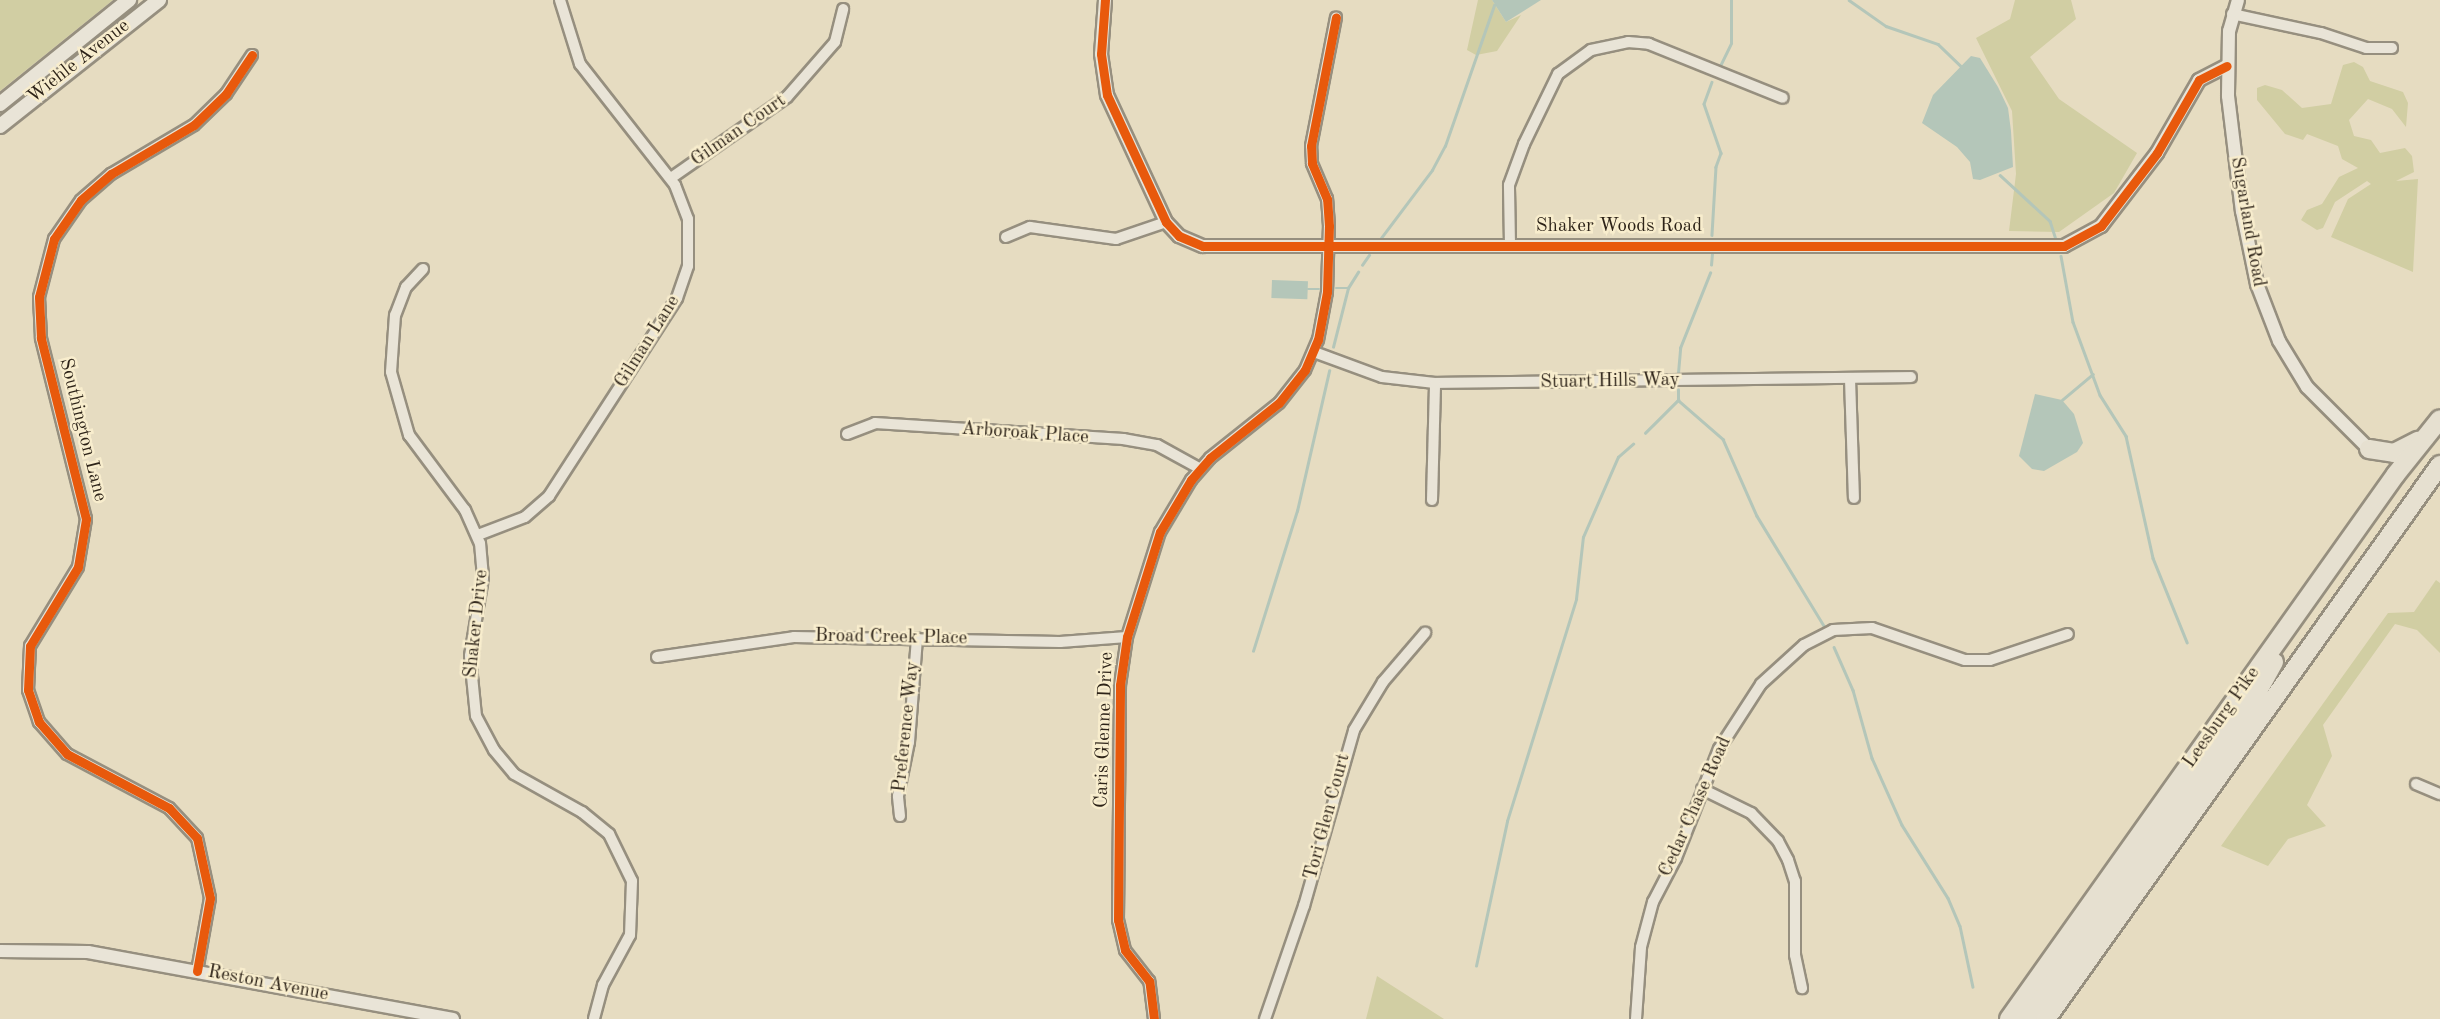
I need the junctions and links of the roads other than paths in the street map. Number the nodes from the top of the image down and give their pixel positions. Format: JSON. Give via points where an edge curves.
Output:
{"nodes":[{"id":1,"x":129,"y":0,"type":"edge"},
{"id":2,"x":159,"y":0,"type":"edge"},
{"id":3,"x":560,"y":0,"type":"edge"},
{"id":4,"x":1105,"y":0,"type":"edge"},
{"id":5,"x":2238,"y":0,"type":"edge"},
{"id":6,"x":843,"y":9,"type":"dead end"},
{"id":7,"x":2232,"y":14,"type":"junction"},
{"id":8,"x":1336,"y":17,"type":"dead end"},
{"id":9,"x":2392,"y":48,"type":"dead end"},
{"id":10,"x":252,"y":55,"type":"dead end"},
{"id":11,"x":2227,"y":66,"type":"junction"},
{"id":12,"x":1783,"y":98,"type":"dead end"},
{"id":13,"x":0,"y":104,"type":"edge"},
{"id":14,"x":0,"y":126,"type":"edge"},
{"id":15,"x":671,"y":178,"type":"junction"},
{"id":16,"x":1166,"y":222,"type":"junction"},
{"id":17,"x":1006,"y":237,"type":"dead end"},
{"id":18,"x":1510,"y":245,"type":"junction"},
{"id":19,"x":1329,"y":248,"type":"junction"},
{"id":20,"x":423,"y":269,"type":"dead end"},
{"id":21,"x":1314,"y":352,"type":"junction"},
{"id":22,"x":1912,"y":377,"type":"dead end"},
{"id":23,"x":1850,"y":379,"type":"junction"},
{"id":24,"x":1435,"y":383,"type":"junction"},
{"id":25,"x":2440,"y":419,"type":"edge"},
{"id":26,"x":847,"y":434,"type":"dead end"},
{"id":27,"x":2426,"y":437,"type":"junction"},
{"id":28,"x":2370,"y":449,"type":"junction"},
{"id":29,"x":2440,"y":465,"type":"edge"},
{"id":30,"x":1199,"y":468,"type":"junction"},
{"id":31,"x":1854,"y":498,"type":"dead end"},
{"id":32,"x":2378,"y":499,"type":"junction"},
{"id":33,"x":1432,"y":500,"type":"dead end"},
{"id":34,"x":478,"y":535,"type":"junction"},
{"id":35,"x":2320,"y":580,"type":"junction"},
{"id":36,"x":1425,"y":633,"type":"dead end"},
{"id":37,"x":2068,"y":634,"type":"dead end"},
{"id":38,"x":1126,"y":637,"type":"junction"},
{"id":39,"x":917,"y":638,"type":"junction"},
{"id":40,"x":657,"y":657,"type":"dead end"},
{"id":41,"x":2416,"y":783,"type":"dead end"},
{"id":42,"x":1702,"y":789,"type":"junction"},
{"id":43,"x":2440,"y":794,"type":"edge"},
{"id":44,"x":900,"y":816,"type":"dead end"},
{"id":45,"x":0,"y":951,"type":"edge"},
{"id":46,"x":197,"y":971,"type":"junction"},
{"id":47,"x":1802,"y":988,"type":"dead end"},
{"id":48,"x":2047,"y":1018,"type":"edge"},
{"id":49,"x":453,"y":1019,"type":"edge"},
{"id":50,"x":594,"y":1019,"type":"edge"},
{"id":51,"x":1154,"y":1019,"type":"edge"},
{"id":52,"x":1265,"y":1019,"type":"edge"},
{"id":53,"x":1636,"y":1019,"type":"edge"},
{"id":54,"x":2009,"y":1019,"type":"edge"},
{"id":55,"x":2028,"y":1019,"type":"edge"}],
"edges":[{"from":1,"to":13,"type":"main road","name":"Wiehle Avenue"},
{"from":2,"to":14,"type":"main road","name":"Wiehle Avenue"},
{"from":3,"to":15,"type":"street","name":"Gilman Lane","via":[[580,64]]},
{"from":4,"to":16,"type":"street","name":"Shaker Woods Road","via":[[1103,83]]},
{"from":5,"to":7,"type":"street","name":"Sugarland Road"},
{"from":6,"to":15,"type":"street","name":"Gilman Court","via":[[835,42],[787,97]]},
{"from":7,"to":9,"type":"street","via":[[2366,48]]},
{"from":7,"to":11,"type":"street","name":"Sugarland Road"},
{"from":8,"to":19,"type":"street","name":"Caris Glenne Drive","via":[[1311,146],[1312,163],[1327,199]]},
{"from":10,"to":46,"type":"street","name":"Southington Lane","via":[[226,94],[194,125],[111,174],[81,200],[54,239],[39,297],[41,338],[86,519],[78,567],[30,646],[28,690],[39,722],[66,754],[169,808],[197,838],[208,869],[210,898]]},
{"from":11,"to":18,"type":"street","name":"Shaker Woods Road","via":[[2204,74],[2157,153],[2116,208],[2091,234],[2071,245],[2039,249]]},
{"from":11,"to":28,"type":"street","name":"Sugarland Road","via":[[2245,231],[2264,307],[2307,387]]},
{"from":12,"to":18,"type":"street","via":[[1648,44],[1628,42],[1591,50],[1559,74],[1524,144],[1509,186]]},
{"from":15,"to":34,"type":"street","name":"Gilman Lane","via":[[690,234],[688,266],[677,298],[549,496],[525,517]]},
{"from":16,"to":17,"type":"street","via":[[1116,239],[1030,227]]},
{"from":16,"to":19,"type":"street","name":"Shaker Woods Road","via":[[1179,236],[1203,246]]},
{"from":18,"to":19,"type":"street","name":"Shaker Woods Road"},
{"from":19,"to":21,"type":"street","name":"Caris Glenne Drive","via":[[1324,316]]},
{"from":20,"to":34,"type":"street","name":"Shaker Drive","via":[[407,287],[395,315],[390,350],[394,393],[420,455],[465,510]]},
{"from":21,"to":24,"type":"street","name":"Stuart Hills Way","via":[[1382,377]]},
{"from":21,"to":30,"type":"street","name":"Caris Glenne Drive","via":[[1279,403]]},
{"from":22,"to":23,"type":"street","name":"Stuart Hills Way"},
{"from":23,"to":24,"type":"street","name":"Stuart Hills Way"},
{"from":23,"to":31,"type":"street"},
{"from":24,"to":33,"type":"street"},
{"from":25,"to":27,"type":"highway","name":"Leesburg Pike"},
{"from":26,"to":30,"type":"street","name":"Arboroak Place","via":[[875,423],[1123,439],[1157,445]]},
{"from":27,"to":28,"type":"highway","via":[[2394,453]]},
{"from":27,"to":32,"type":"highway","name":"Leesburg Pike"},
{"from":28,"to":32,"type":"highway","via":[[2381,472]]},
{"from":29,"to":48,"type":"highway","name":"Leesburg Pike"},
{"from":30,"to":38,"type":"street","name":"Caris Glenne Drive","via":[[1160,531]]},
{"from":32,"to":35,"type":"highway","name":"Leesburg Pike"},
{"from":34,"to":50,"type":"street","name":"Shaker Drive","via":[[483,578],[470,682],[483,731],[514,774],[598,823],[622,854],[632,881],[630,935],[603,985]]},
{"from":35,"to":54,"type":"highway","name":"Leesburg Pike"},
{"from":35,"to":55,"type":"highway","via":[[2254,698]]},
{"from":36,"to":52,"type":"street","name":"Tori Glen Court","via":[[1383,682],[1353,730],[1304,906]]},
{"from":37,"to":42,"type":"street","name":"Cedar Chase Road","via":[[1990,660],[1965,660],[1872,628],[1833,629],[1804,645],[1761,684],[1733,723]]},
{"from":38,"to":39,"type":"street","name":"Broad Creek Place","via":[[1060,642]]},
{"from":38,"to":51,"type":"street","name":"Caris Glenne Drive","via":[[1120,685],[1118,920],[1125,950],[1149,981]]},
{"from":39,"to":40,"type":"street","name":"Broad Creek Place","via":[[794,637]]},
{"from":39,"to":44,"type":"street","name":"Preference Way","via":[[909,742],[898,796]]},
{"from":41,"to":43,"type":"street"},
{"from":42,"to":47,"type":"street","via":[[1751,813],[1778,841],[1788,860],[1795,881],[1795,955]]},
{"from":42,"to":53,"type":"street","name":"Cedar Chase Road","via":[[1676,858],[1653,902],[1641,947]]},
{"from":45,"to":46,"type":"street","name":"Reston Avenue","via":[[72,950]]},
{"from":46,"to":49,"type":"street","name":"Reston Avenue"}]}
